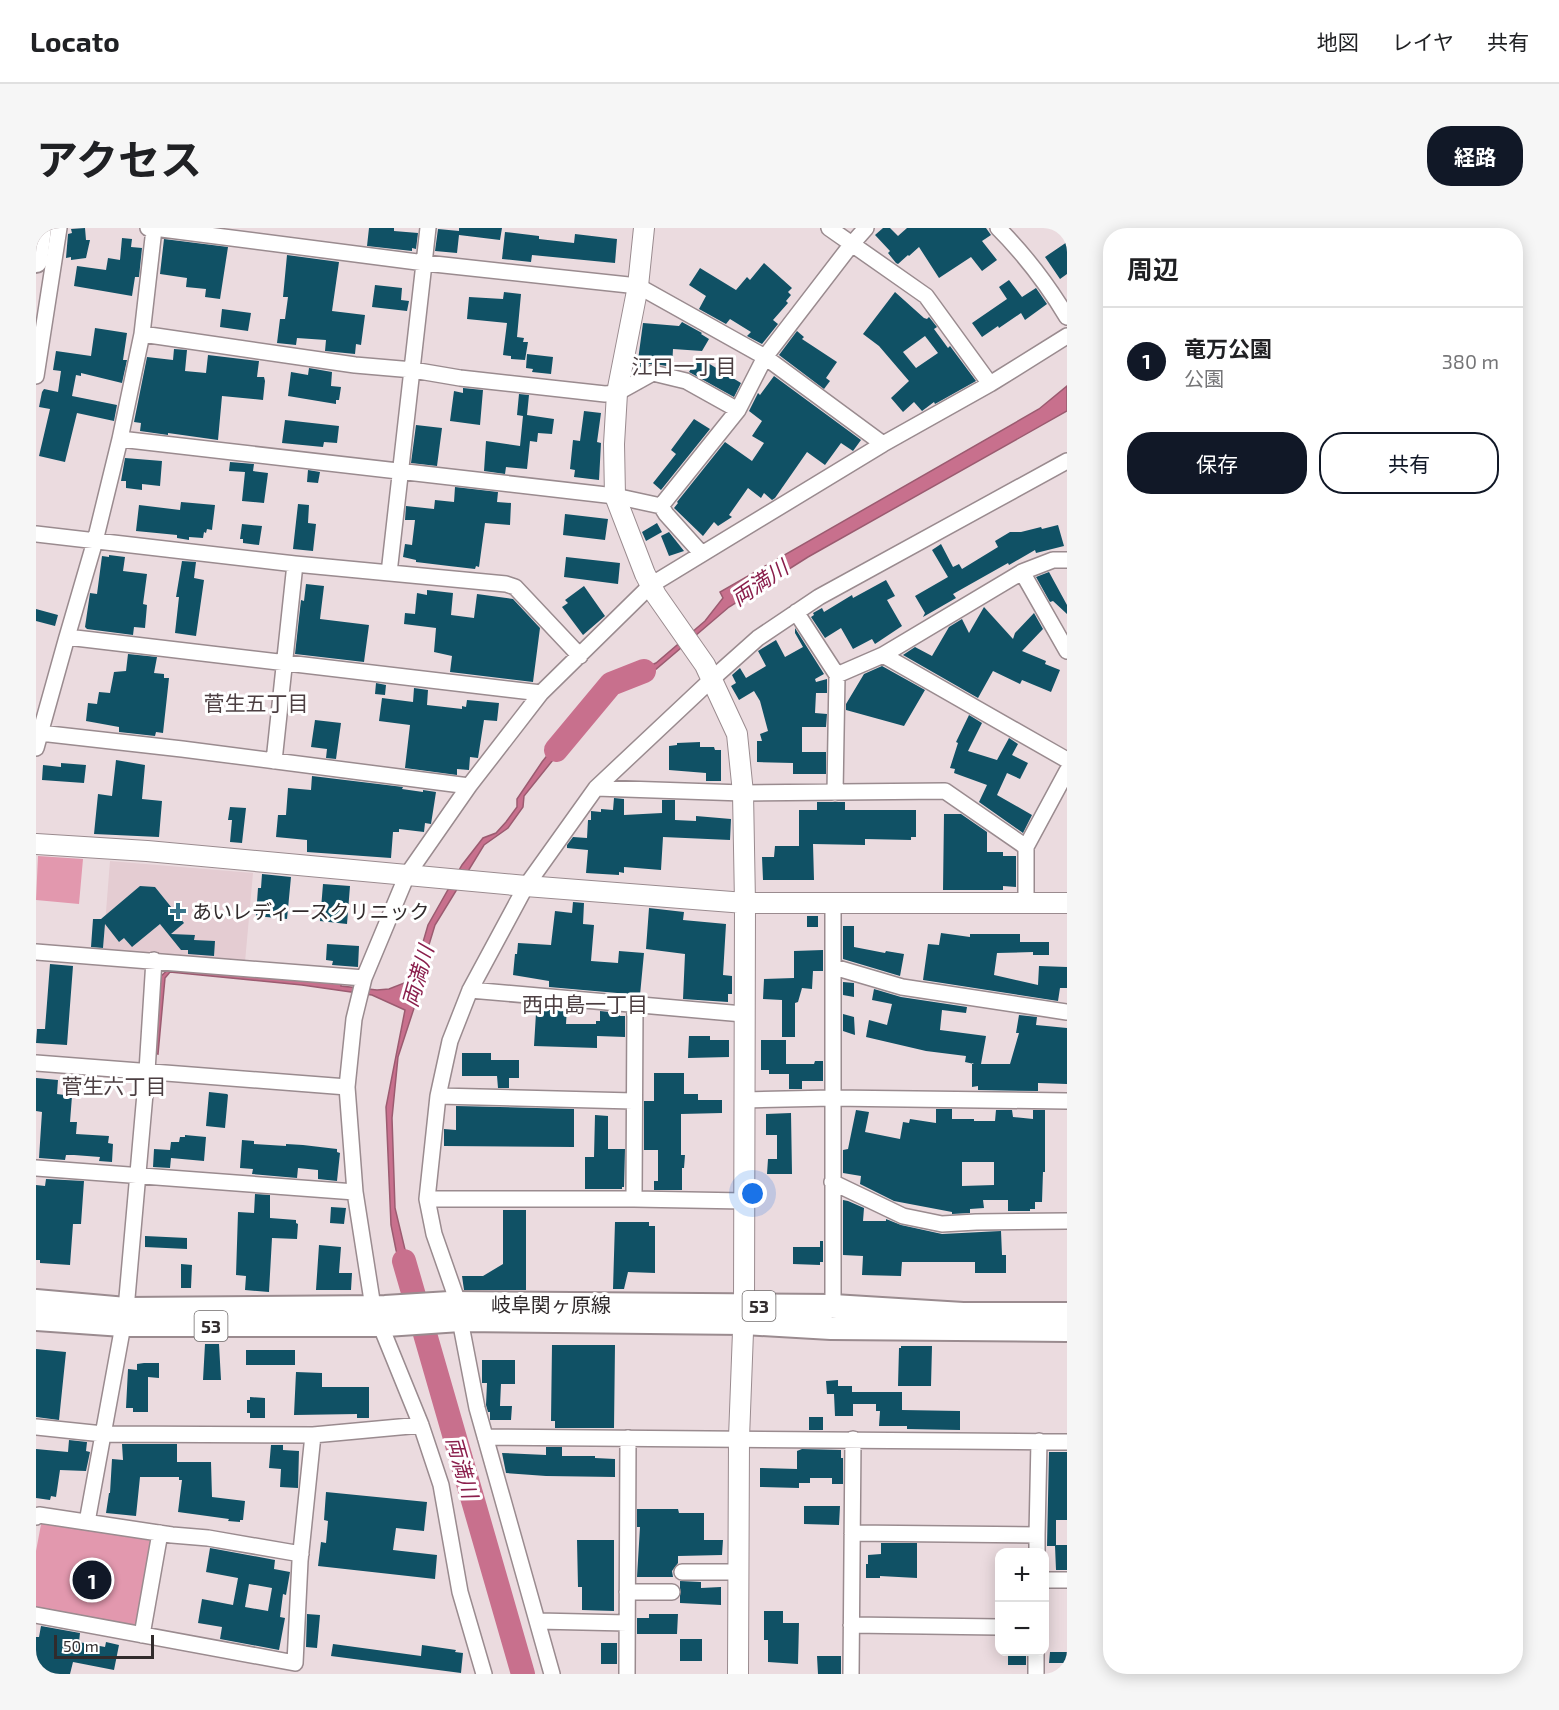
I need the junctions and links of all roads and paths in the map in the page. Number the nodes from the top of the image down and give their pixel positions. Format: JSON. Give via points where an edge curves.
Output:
{"nodes":[{"id":1,"x":40,"y":228,"type":"edge"},
{"id":2,"x":59,"y":228,"type":"edge"},
{"id":3,"x":152,"y":228,"type":"edge"},
{"id":4,"x":428,"y":228,"type":"edge"},
{"id":5,"x":644,"y":228,"type":"edge"},
{"id":6,"x":829,"y":228,"type":"edge"},
{"id":7,"x":866,"y":228,"type":"edge"},
{"id":8,"x":998,"y":228,"type":"edge"},
{"id":9,"x":851,"y":245,"type":"junction"},
{"id":10,"x":36,"y":261,"type":"edge"},
{"id":11,"x":425,"y":263,"type":"junction"},
{"id":12,"x":638,"y":286,"type":"junction"},
{"id":13,"x":1067,"y":317,"type":"edge"},
{"id":14,"x":142,"y":334,"type":"junction"},
{"id":15,"x":1067,"y":336,"type":"edge"},
{"id":16,"x":765,"y":357,"type":"junction"},
{"id":17,"x":413,"y":370,"type":"junction"},
{"id":18,"x":36,"y":376,"type":"edge"},
{"id":19,"x":990,"y":384,"type":"junction"},
{"id":20,"x":617,"y":393,"type":"junction"},
{"id":21,"x":738,"y":410,"type":"junction"},
{"id":22,"x":120,"y":439,"type":"junction"},
{"id":23,"x":883,"y":444,"type":"junction"},
{"id":24,"x":1067,"y":461,"type":"edge"},
{"id":25,"x":400,"y":472,"type":"junction"},
{"id":26,"x":615,"y":496,"type":"junction"},
{"id":27,"x":661,"y":506,"type":"junction"},
{"id":28,"x":36,"y":534,"type":"edge"},
{"id":29,"x":95,"y":541,"type":"junction"},
{"id":30,"x":702,"y":554,"type":"junction"},
{"id":31,"x":1067,"y":560,"type":"edge"},
{"id":32,"x":295,"y":564,"type":"junction"},
{"id":33,"x":1022,"y":572,"type":"junction"},
{"id":34,"x":389,"y":573,"type":"junction"},
{"id":35,"x":654,"y":590,"type":"junction"},
{"id":36,"x":796,"y":612,"type":"junction"},
{"id":37,"x":67,"y":637,"type":"junction"},
{"id":38,"x":1067,"y":651,"type":"edge"},
{"id":39,"x":883,"y":655,"type":"junction"},
{"id":40,"x":580,"y":656,"type":"junction"},
{"id":41,"x":284,"y":663,"type":"junction"},
{"id":42,"x":709,"y":672,"type":"junction"},
{"id":43,"x":837,"y":675,"type":"junction"},
{"id":44,"x":541,"y":693,"type":"junction"},
{"id":45,"x":38,"y":741,"type":"edge"},
{"id":46,"x":1067,"y":760,"type":"edge"},
{"id":47,"x":274,"y":761,"type":"junction"},
{"id":48,"x":1067,"y":771,"type":"edge"},
{"id":49,"x":469,"y":786,"type":"junction"},
{"id":50,"x":596,"y":788,"type":"junction"},
{"id":51,"x":743,"y":793,"type":"junction"},
{"id":52,"x":835,"y":793,"type":"junction"},
{"id":53,"x":36,"y":844,"type":"edge"},
{"id":54,"x":1026,"y":847,"type":"junction"},
{"id":55,"x":414,"y":876,"type":"junction"},
{"id":56,"x":526,"y":886,"type":"junction"},
{"id":57,"x":1026,"y":902,"type":"junction"},
{"id":58,"x":745,"y":903,"type":"junction"},
{"id":59,"x":833,"y":903,"type":"junction"},
{"id":60,"x":1067,"y":903,"type":"edge"},
{"id":61,"x":36,"y":952,"type":"edge"},
{"id":62,"x":154,"y":960,"type":"junction"},
{"id":63,"x":834,"y":967,"type":"junction"},
{"id":64,"x":364,"y":978,"type":"junction"},
{"id":65,"x":470,"y":990,"type":"junction"},
{"id":66,"x":635,"y":1004,"type":"junction"},
{"id":67,"x":1067,"y":1012,"type":"edge"},
{"id":68,"x":743,"y":1014,"type":"junction"},
{"id":69,"x":36,"y":1063,"type":"edge"},
{"id":70,"x":147,"y":1071,"type":"junction"},
{"id":71,"x":347,"y":1087,"type":"junction"},
{"id":72,"x":438,"y":1096,"type":"junction"},
{"id":73,"x":832,"y":1098,"type":"junction"},
{"id":74,"x":745,"y":1100,"type":"junction"},
{"id":75,"x":633,"y":1101,"type":"junction"},
{"id":76,"x":1067,"y":1101,"type":"edge"},
{"id":77,"x":36,"y":1168,"type":"edge"},
{"id":78,"x":137,"y":1176,"type":"junction"},
{"id":79,"x":832,"y":1182,"type":"junction"},
{"id":80,"x":355,"y":1192,"type":"junction"},
{"id":81,"x":427,"y":1199,"type":"junction"},
{"id":82,"x":634,"y":1199,"type":"junction"},
{"id":83,"x":744,"y":1202,"type":"junction"},
{"id":84,"x":1067,"y":1221,"type":"edge"},
{"id":85,"x":36,"y":1301,"type":"edge"},
{"id":86,"x":833,"y":1306,"type":"junction"},
{"id":87,"x":454,"y":1312,"type":"junction"},
{"id":88,"x":744,"y":1314,"type":"junction"},
{"id":89,"x":1067,"y":1314,"type":"edge"},
{"id":90,"x":381,"y":1316,"type":"junction"},
{"id":91,"x":124,"y":1317,"type":"junction"},
{"id":92,"x":36,"y":1319,"type":"edge"},
{"id":93,"x":1067,"y":1330,"type":"edge"},
{"id":94,"x":421,"y":1425,"type":"junction"},
{"id":95,"x":36,"y":1426,"type":"edge"},
{"id":96,"x":103,"y":1434,"type":"junction"},
{"id":97,"x":313,"y":1435,"type":"junction"},
{"id":98,"x":485,"y":1437,"type":"junction"},
{"id":99,"x":628,"y":1438,"type":"junction"},
{"id":100,"x":738,"y":1438,"type":"junction"},
{"id":101,"x":853,"y":1439,"type":"junction"},
{"id":102,"x":1039,"y":1441,"type":"junction"},
{"id":103,"x":1067,"y":1442,"type":"edge"},
{"id":104,"x":37,"y":1520,"type":"edge"},
{"id":105,"x":87,"y":1522,"type":"junction"},
{"id":106,"x":160,"y":1533,"type":"junction"},
{"id":107,"x":852,"y":1533,"type":"junction"},
{"id":108,"x":1038,"y":1535,"type":"junction"},
{"id":109,"x":1037,"y":1548,"type":"edge"},
{"id":110,"x":301,"y":1554,"type":"junction"},
{"id":111,"x":682,"y":1572,"type":"dead end"},
{"id":112,"x":738,"y":1572,"type":"junction"},
{"id":113,"x":1049,"y":1580,"type":"edge"},
{"id":114,"x":1067,"y":1580,"type":"edge"},
{"id":115,"x":627,"y":1592,"type":"junction"},
{"id":116,"x":672,"y":1592,"type":"dead end"},
{"id":117,"x":36,"y":1615,"type":"edge"},
{"id":118,"x":538,"y":1622,"type":"junction"},
{"id":119,"x":627,"y":1623,"type":"junction"},
{"id":120,"x":851,"y":1625,"type":"junction"},
{"id":121,"x":995,"y":1627,"type":"edge"},
{"id":122,"x":142,"y":1635,"type":"junction"},
{"id":123,"x":1036,"y":1656,"type":"edge"},
{"id":124,"x":294,"y":1669,"type":"edge"},
{"id":125,"x":484,"y":1674,"type":"edge"},
{"id":126,"x":552,"y":1674,"type":"edge"},
{"id":127,"x":627,"y":1674,"type":"edge"},
{"id":128,"x":738,"y":1674,"type":"edge"},
{"id":129,"x":851,"y":1674,"type":"edge"},
{"id":130,"x":1036,"y":1674,"type":"edge"}],
"edges":[{"from":1,"to":10,"type":"main road"},
{"from":2,"to":18,"type":"street"},
{"from":3,"to":11,"type":"street"},
{"from":3,"to":14,"type":"street"},
{"from":4,"to":11,"type":"street"},
{"from":5,"to":12,"type":"street"},
{"from":6,"to":9,"type":"street"},
{"from":7,"to":9,"type":"street"},
{"from":8,"to":13,"type":"street","via":[[1048,285]]},
{"from":9,"to":16,"type":"street"},
{"from":9,"to":19,"type":"street","via":[[926,296]]},
{"from":11,"to":12,"type":"street"},
{"from":11,"to":17,"type":"street"},
{"from":12,"to":16,"type":"street"},
{"from":12,"to":20,"type":"street"},
{"from":14,"to":17,"type":"street"},
{"from":14,"to":22,"type":"street"},
{"from":15,"to":19,"type":"street"},
{"from":16,"to":21,"type":"street"},
{"from":16,"to":23,"type":"street"},
{"from":17,"to":20,"type":"street"},
{"from":17,"to":25,"type":"street"},
{"from":19,"to":23,"type":"street"},
{"from":20,"to":21,"type":"street","via":[[653,373],[686,381]]},
{"from":20,"to":26,"type":"street"},
{"from":21,"to":27,"type":"street"},
{"from":22,"to":25,"type":"street"},
{"from":22,"to":29,"type":"street"},
{"from":23,"to":30,"type":"street"},
{"from":24,"to":36,"type":"street"},
{"from":25,"to":26,"type":"street"},
{"from":25,"to":34,"type":"street"},
{"from":26,"to":27,"type":"street"},
{"from":26,"to":35,"type":"street"},
{"from":27,"to":30,"type":"street"},
{"from":28,"to":29,"type":"street"},
{"from":29,"to":32,"type":"street"},
{"from":29,"to":37,"type":"street"},
{"from":30,"to":35,"type":"street"},
{"from":31,"to":33,"type":"street"},
{"from":32,"to":34,"type":"street"},
{"from":32,"to":41,"type":"street"},
{"from":33,"to":38,"type":"street"},
{"from":33,"to":39,"type":"street"},
{"from":34,"to":40,"type":"street","via":[[515,587]]},
{"from":35,"to":40,"type":"street"},
{"from":35,"to":42,"type":"street"},
{"from":36,"to":42,"type":"street"},
{"from":36,"to":43,"type":"street"},
{"from":37,"to":41,"type":"street"},
{"from":37,"to":45,"type":"street"},
{"from":39,"to":43,"type":"street"},
{"from":39,"to":46,"type":"street"},
{"from":40,"to":44,"type":"street"},
{"from":41,"to":44,"type":"street"},
{"from":41,"to":47,"type":"street"},
{"from":42,"to":50,"type":"street"},
{"from":42,"to":51,"type":"street","via":[[737,734]]},
{"from":43,"to":52,"type":"street"},
{"from":44,"to":49,"type":"street"},
{"from":45,"to":47,"type":"street"},
{"from":47,"to":49,"type":"street"},
{"from":48,"to":54,"type":"street"},
{"from":49,"to":55,"type":"street"},
{"from":50,"to":51,"type":"street"},
{"from":50,"to":56,"type":"street"},
{"from":51,"to":52,"type":"street"},
{"from":51,"to":58,"type":"street"},
{"from":52,"to":54,"type":"street","via":[[945,791]]},
{"from":53,"to":55,"type":"street"},
{"from":54,"to":57,"type":"street"},
{"from":55,"to":56,"type":"street"},
{"from":55,"to":64,"type":"street"},
{"from":56,"to":58,"type":"street"},
{"from":56,"to":65,"type":"street"},
{"from":57,"to":59,"type":"street"},
{"from":57,"to":60,"type":"street"},
{"from":58,"to":59,"type":"street"},
{"from":58,"to":68,"type":"street"},
{"from":59,"to":63,"type":"street"},
{"from":61,"to":62,"type":"street"},
{"from":62,"to":64,"type":"street"},
{"from":62,"to":70,"type":"street"},
{"from":63,"to":67,"type":"street","via":[[902,987]]},
{"from":63,"to":73,"type":"street"},
{"from":64,"to":71,"type":"street","via":[[354,1019]]},
{"from":65,"to":66,"type":"street"},
{"from":65,"to":72,"type":"street","via":[[450,1041]]},
{"from":66,"to":68,"type":"street"},
{"from":66,"to":75,"type":"street"},
{"from":68,"to":74,"type":"street"},
{"from":69,"to":70,"type":"street"},
{"from":70,"to":71,"type":"street"},
{"from":70,"to":78,"type":"street"},
{"from":71,"to":80,"type":"street"},
{"from":72,"to":75,"type":"street"},
{"from":72,"to":81,"type":"street"},
{"from":73,"to":74,"type":"street"},
{"from":73,"to":76,"type":"street"},
{"from":73,"to":79,"type":"street"},
{"from":74,"to":83,"type":"street"},
{"from":75,"to":82,"type":"street"},
{"from":77,"to":78,"type":"street"},
{"from":78,"to":80,"type":"street"},
{"from":78,"to":91,"type":"street"},
{"from":79,"to":84,"type":"street","via":[[903,1216],[942,1224]]},
{"from":79,"to":86,"type":"street"},
{"from":80,"to":90,"type":"street"},
{"from":81,"to":82,"type":"street"},
{"from":81,"to":87,"type":"street"},
{"from":82,"to":83,"type":"street"},
{"from":83,"to":88,"type":"street"},
{"from":85,"to":91,"type":"main road","name":"岐阜関ヶ原線","number":"53"},
{"from":86,"to":88,"type":"main road","name":"岐阜関ヶ原線","number":"53"},
{"from":86,"to":89,"type":"main road","name":"岐阜関ヶ原線","number":"53","via":[[963,1314]]},
{"from":87,"to":88,"type":"main road","name":"岐阜関ヶ原線","number":"53"},
{"from":87,"to":90,"type":"main road","name":"岐阜関ヶ原線","number":"53"},
{"from":87,"to":98,"type":"street"},
{"from":88,"to":93,"type":"main road","name":"岐阜関ヶ原線","number":"53","via":[[831,1328]]},
{"from":88,"to":100,"type":"street"},
{"from":90,"to":91,"type":"main road","name":"岐阜関ヶ原線","number":"53"},
{"from":90,"to":94,"type":"street"},
{"from":91,"to":92,"type":"main road","name":"岐阜関ヶ原線","number":"53"},
{"from":91,"to":96,"type":"street"},
{"from":94,"to":97,"type":"street"},
{"from":94,"to":125,"type":"street","via":[[441,1485],[460,1592]]},
{"from":95,"to":96,"type":"street"},
{"from":96,"to":97,"type":"street"},
{"from":96,"to":105,"type":"street"},
{"from":97,"to":110,"type":"street"},
{"from":98,"to":99,"type":"street"},
{"from":98,"to":118,"type":"street"},
{"from":99,"to":100,"type":"street"},
{"from":99,"to":115,"type":"street"},
{"from":100,"to":101,"type":"street"},
{"from":100,"to":112,"type":"street"},
{"from":101,"to":102,"type":"street"},
{"from":101,"to":107,"type":"street"},
{"from":102,"to":103,"type":"street"},
{"from":102,"to":108,"type":"street"},
{"from":104,"to":105,"type":"street","via":[[39,1515]]},
{"from":105,"to":106,"type":"street"},
{"from":106,"to":110,"type":"street"},
{"from":106,"to":122,"type":"street"},
{"from":107,"to":108,"type":"street"},
{"from":107,"to":120,"type":"street"},
{"from":108,"to":109,"type":"street"},
{"from":110,"to":124,"type":"street"},
{"from":111,"to":112,"type":"street"},
{"from":112,"to":128,"type":"street"},
{"from":113,"to":114,"type":"street"},
{"from":115,"to":116,"type":"street"},
{"from":115,"to":119,"type":"street"},
{"from":117,"to":122,"type":"street"},
{"from":118,"to":119,"type":"street"},
{"from":118,"to":126,"type":"street"},
{"from":119,"to":127,"type":"street"},
{"from":120,"to":121,"type":"street"},
{"from":120,"to":129,"type":"street"},
{"from":122,"to":124,"type":"street"},
{"from":123,"to":130,"type":"street"}]}
